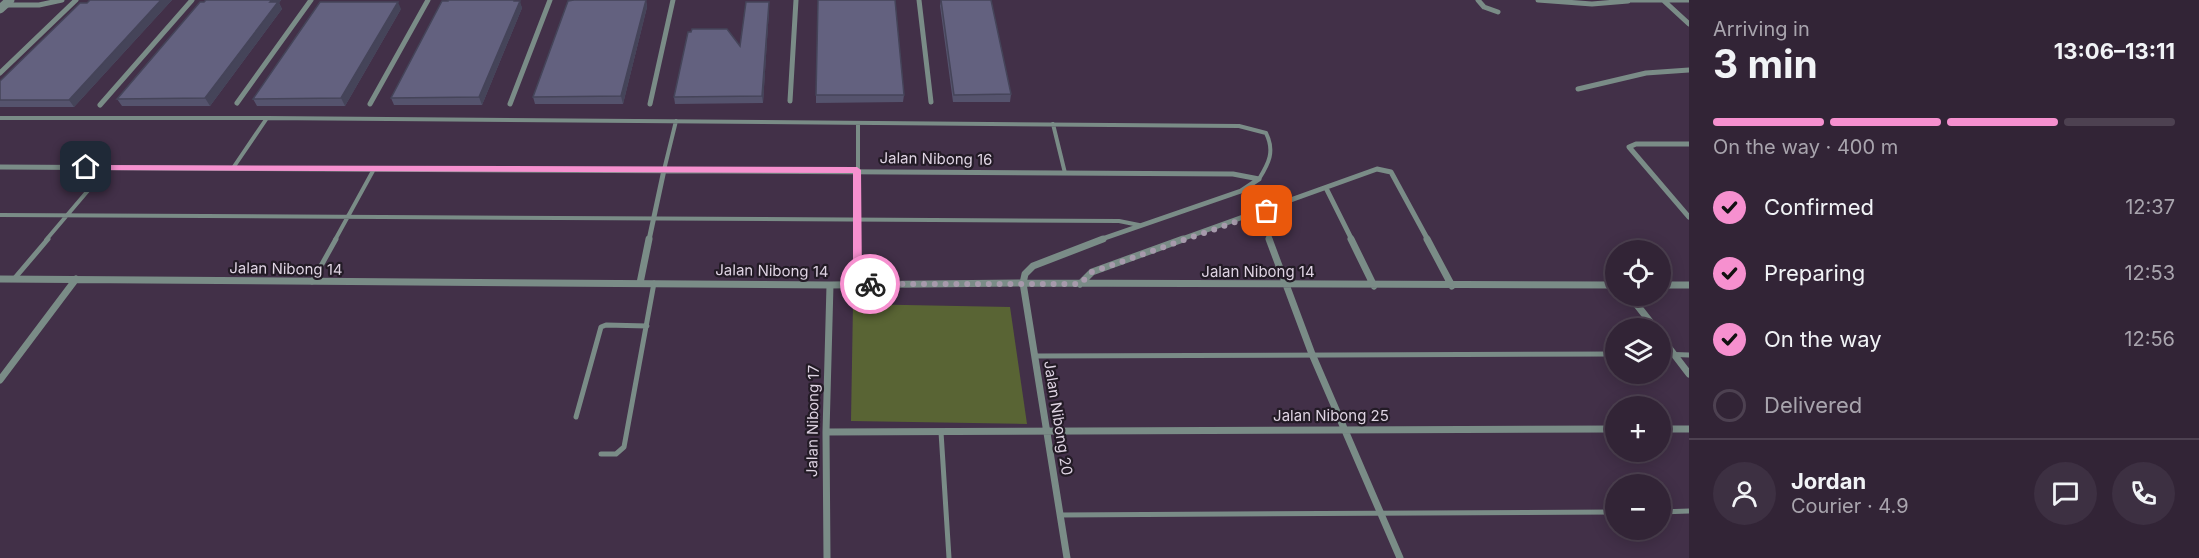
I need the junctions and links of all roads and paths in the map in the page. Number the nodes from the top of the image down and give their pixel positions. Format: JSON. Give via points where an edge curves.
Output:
{"nodes":[{"id":1,"x":62,"y":0,"type":"edge"},
{"id":2,"x":76,"y":0,"type":"edge"},
{"id":3,"x":192,"y":0,"type":"edge"},
{"id":4,"x":311,"y":0,"type":"edge"},
{"id":5,"x":428,"y":0,"type":"edge"},
{"id":6,"x":550,"y":0,"type":"edge"},
{"id":7,"x":673,"y":0,"type":"edge"},
{"id":8,"x":796,"y":0,"type":"edge"},
{"id":9,"x":919,"y":0,"type":"edge"},
{"id":10,"x":1478,"y":0,"type":"edge"},
{"id":11,"x":1538,"y":0,"type":"edge"},
{"id":12,"x":1689,"y":0,"type":"edge"},
{"id":13,"x":1627,"y":1,"type":"edge"},
{"id":14,"x":1664,"y":1,"type":"edge"},
{"id":15,"x":5,"y":5,"type":"edge"},
{"id":16,"x":1498,"y":12,"type":"dead end"},
{"id":17,"x":1689,"y":24,"type":"edge"},
{"id":18,"x":1689,"y":70,"type":"edge"},
{"id":19,"x":0,"y":73,"type":"edge"},
{"id":20,"x":1578,"y":89,"type":"dead end"},
{"id":21,"x":790,"y":101,"type":"dead end"},
{"id":22,"x":931,"y":102,"type":"dead end"},
{"id":23,"x":237,"y":103,"type":"dead end"},
{"id":24,"x":370,"y":104,"type":"dead end"},
{"id":25,"x":510,"y":104,"type":"dead end"},
{"id":26,"x":650,"y":104,"type":"dead end"},
{"id":27,"x":100,"y":105,"type":"dead end"},
{"id":28,"x":0,"y":118,"type":"edge"},
{"id":29,"x":267,"y":118,"type":"junction"},
{"id":30,"x":676,"y":121,"type":"junction"},
{"id":31,"x":858,"y":123,"type":"junction"},
{"id":32,"x":1053,"y":124,"type":"junction"},
{"id":33,"x":1689,"y":144,"type":"edge"},
{"id":34,"x":0,"y":167,"type":"edge"},
{"id":35,"x":108,"y":167,"type":"junction"},
{"id":36,"x":233,"y":168,"type":"junction"},
{"id":37,"x":374,"y":169,"type":"junction"},
{"id":38,"x":664,"y":170,"type":"junction"},
{"id":39,"x":857,"y":170,"type":"junction"},
{"id":40,"x":1065,"y":173,"type":"junction"},
{"id":41,"x":1259,"y":179,"type":"junction"},
{"id":42,"x":1326,"y":188,"type":"junction"},
{"id":43,"x":1267,"y":211,"type":"junction"},
{"id":44,"x":0,"y":215,"type":"edge"},
{"id":45,"x":68,"y":215,"type":"junction"},
{"id":46,"x":349,"y":215,"type":"junction"},
{"id":47,"x":654,"y":218,"type":"junction"},
{"id":48,"x":1689,"y":218,"type":"edge"},
{"id":49,"x":857,"y":219,"type":"junction"},
{"id":50,"x":1139,"y":225,"type":"junction"},
{"id":51,"x":0,"y":279,"type":"edge"},
{"id":52,"x":14,"y":279,"type":"junction"},
{"id":53,"x":76,"y":279,"type":"junction"},
{"id":54,"x":311,"y":283,"type":"junction"},
{"id":55,"x":640,"y":283,"type":"junction"},
{"id":56,"x":654,"y":283,"type":"junction"},
{"id":57,"x":1023,"y":283,"type":"junction"},
{"id":58,"x":858,"y":284,"type":"junction"},
{"id":59,"x":1080,"y":284,"type":"junction"},
{"id":60,"x":830,"y":285,"type":"junction"},
{"id":61,"x":1605,"y":285,"type":"edge"},
{"id":62,"x":1671,"y":285,"type":"edge"},
{"id":63,"x":1689,"y":285,"type":"edge"},
{"id":64,"x":1286,"y":286,"type":"junction"},
{"id":65,"x":1374,"y":286,"type":"junction"},
{"id":66,"x":1452,"y":286,"type":"junction"},
{"id":67,"x":1638,"y":306,"type":"edge"},
{"id":68,"x":1647,"y":318,"type":"edge"},
{"id":69,"x":646,"y":326,"type":"junction"},
{"id":70,"x":1671,"y":350,"type":"edge"},
{"id":71,"x":1311,"y":354,"type":"junction"},
{"id":72,"x":1605,"y":354,"type":"edge"},
{"id":73,"x":1674,"y":354,"type":"junction"},
{"id":74,"x":1689,"y":355,"type":"edge"},
{"id":75,"x":1035,"y":356,"type":"junction"},
{"id":76,"x":1689,"y":374,"type":"edge"},
{"id":77,"x":0,"y":380,"type":"edge"},
{"id":78,"x":576,"y":417,"type":"dead end"},
{"id":79,"x":1345,"y":429,"type":"junction"},
{"id":80,"x":1605,"y":429,"type":"edge"},
{"id":81,"x":1671,"y":429,"type":"edge"},
{"id":82,"x":1689,"y":429,"type":"edge"},
{"id":83,"x":826,"y":432,"type":"junction"},
{"id":84,"x":941,"y":432,"type":"junction"},
{"id":85,"x":1047,"y":432,"type":"junction"},
{"id":86,"x":602,"y":454,"type":"dead end"},
{"id":87,"x":1379,"y":512,"type":"junction"},
{"id":88,"x":1605,"y":512,"type":"edge"},
{"id":89,"x":1671,"y":512,"type":"edge"},
{"id":90,"x":1689,"y":512,"type":"edge"},
{"id":91,"x":1060,"y":515,"type":"junction"},
{"id":92,"x":827,"y":558,"type":"edge"},
{"id":93,"x":950,"y":558,"type":"edge"},
{"id":94,"x":1067,"y":558,"type":"edge"},
{"id":95,"x":1400,"y":558,"type":"edge"}],
"edges":[{"from":1,"to":15,"type":"street"},
{"from":2,"to":19,"type":"street"},
{"from":3,"to":27,"type":"street"},
{"from":4,"to":23,"type":"street"},
{"from":5,"to":24,"type":"street"},
{"from":6,"to":25,"type":"street"},
{"from":7,"to":26,"type":"street"},
{"from":8,"to":21,"type":"street"},
{"from":9,"to":22,"type":"street"},
{"from":10,"to":16,"type":"street"},
{"from":11,"to":13,"type":"street","via":[[1592,4]]},
{"from":12,"to":14,"type":"street"},
{"from":13,"to":14,"type":"street"},
{"from":14,"to":17,"type":"street"},
{"from":18,"to":20,"type":"street","via":[[1646,73]]},
{"from":28,"to":29,"type":"lane"},
{"from":29,"to":30,"type":"lane"},
{"from":29,"to":36,"type":"lane"},
{"from":30,"to":31,"type":"lane"},
{"from":30,"to":38,"type":"lane"},
{"from":31,"to":32,"type":"lane"},
{"from":31,"to":39,"type":"lane"},
{"from":32,"to":40,"type":"lane"},
{"from":32,"to":41,"type":"lane","via":[[1254,129],[1266,133],[1273,150]]},
{"from":33,"to":48,"type":"street","via":[[1629,147]]},
{"from":34,"to":35,"type":"street","name":"Jalan Nibong 16"},
{"from":35,"to":36,"type":"street","name":"Jalan Nibong 16"},
{"from":35,"to":45,"type":"lane"},
{"from":36,"to":37,"type":"street","name":"Jalan Nibong 16"},
{"from":37,"to":38,"type":"street","name":"Jalan Nibong 16"},
{"from":37,"to":46,"type":"lane"},
{"from":38,"to":39,"type":"street","name":"Jalan Nibong 16"},
{"from":38,"to":47,"type":"street"},
{"from":39,"to":40,"type":"street","name":"Jalan Nibong 16"},
{"from":39,"to":49,"type":"lane"},
{"from":40,"to":41,"type":"street","name":"Jalan Nibong 16","via":[[1233,174]]},
{"from":41,"to":50,"type":"street","via":[[1241,191]]},
{"from":42,"to":43,"type":"street"},
{"from":42,"to":65,"type":"street"},
{"from":42,"to":66,"type":"street","via":[[1377,169],[1391,172]]},
{"from":43,"to":59,"type":"street","via":[[1092,272]]},
{"from":43,"to":64,"type":"street","via":[[1265,227]]},
{"from":44,"to":45,"type":"lane"},
{"from":45,"to":46,"type":"lane"},
{"from":45,"to":52,"type":"lane"},
{"from":46,"to":47,"type":"lane"},
{"from":46,"to":54,"type":"lane"},
{"from":47,"to":49,"type":"lane"},
{"from":47,"to":55,"type":"street"},
{"from":49,"to":50,"type":"lane","via":[[1119,221]]},
{"from":49,"to":58,"type":"lane"},
{"from":50,"to":57,"type":"street","via":[[1033,266],[1024,274]]},
{"from":51,"to":52,"type":"street","name":"Jalan Nibong 14"},
{"from":52,"to":53,"type":"street","name":"Jalan Nibong 14"},
{"from":53,"to":54,"type":"street","name":"Jalan Nibong 14"},
{"from":53,"to":77,"type":"street"},
{"from":54,"to":55,"type":"street","name":"Jalan Nibong 14"},
{"from":55,"to":56,"type":"street","name":"Jalan Nibong 14"},
{"from":56,"to":60,"type":"street","name":"Jalan Nibong 14"},
{"from":56,"to":69,"type":"lane"},
{"from":57,"to":58,"type":"street","name":"Jalan Nibong 14"},
{"from":57,"to":59,"type":"street","name":"Jalan Nibong 14"},
{"from":57,"to":75,"type":"street","name":"Jalan Nibong 20"},
{"from":58,"to":60,"type":"street","name":"Jalan Nibong 14"},
{"from":59,"to":64,"type":"street","name":"Jalan Nibong 14"},
{"from":60,"to":83,"type":"street","name":"Jalan Nibong 17"},
{"from":61,"to":66,"type":"street","name":"Jalan Nibong 14"},
{"from":62,"to":63,"type":"street"},
{"from":64,"to":65,"type":"street","name":"Jalan Nibong 14"},
{"from":64,"to":71,"type":"street"},
{"from":65,"to":66,"type":"street","name":"Jalan Nibong 14"},
{"from":67,"to":68,"type":"street"},
{"from":69,"to":78,"type":"lane","via":[[601,327]]},
{"from":69,"to":86,"type":"lane","via":[[624,447],[616,454]]},
{"from":70,"to":73,"type":"street"},
{"from":71,"to":72,"type":"lane"},
{"from":71,"to":75,"type":"lane"},
{"from":71,"to":79,"type":"street"},
{"from":73,"to":74,"type":"lane"},
{"from":73,"to":76,"type":"street"},
{"from":75,"to":85,"type":"street","name":"Jalan Nibong 20"},
{"from":79,"to":80,"type":"street","name":"Jalan Nibong 25"},
{"from":79,"to":85,"type":"street","name":"Jalan Nibong 25"},
{"from":79,"to":87,"type":"street"},
{"from":81,"to":82,"type":"street"},
{"from":83,"to":84,"type":"street","name":"Jalan Nibong 25"},
{"from":83,"to":92,"type":"street","name":"Jalan Nibong 17"},
{"from":84,"to":85,"type":"street","name":"Jalan Nibong 25"},
{"from":84,"to":93,"type":"lane"},
{"from":85,"to":91,"type":"street","name":"Jalan Nibong 20"},
{"from":87,"to":88,"type":"lane"},
{"from":87,"to":91,"type":"lane"},
{"from":87,"to":95,"type":"street"},
{"from":89,"to":90,"type":"lane"},
{"from":91,"to":94,"type":"street","name":"Jalan Nibong 20"}]}
